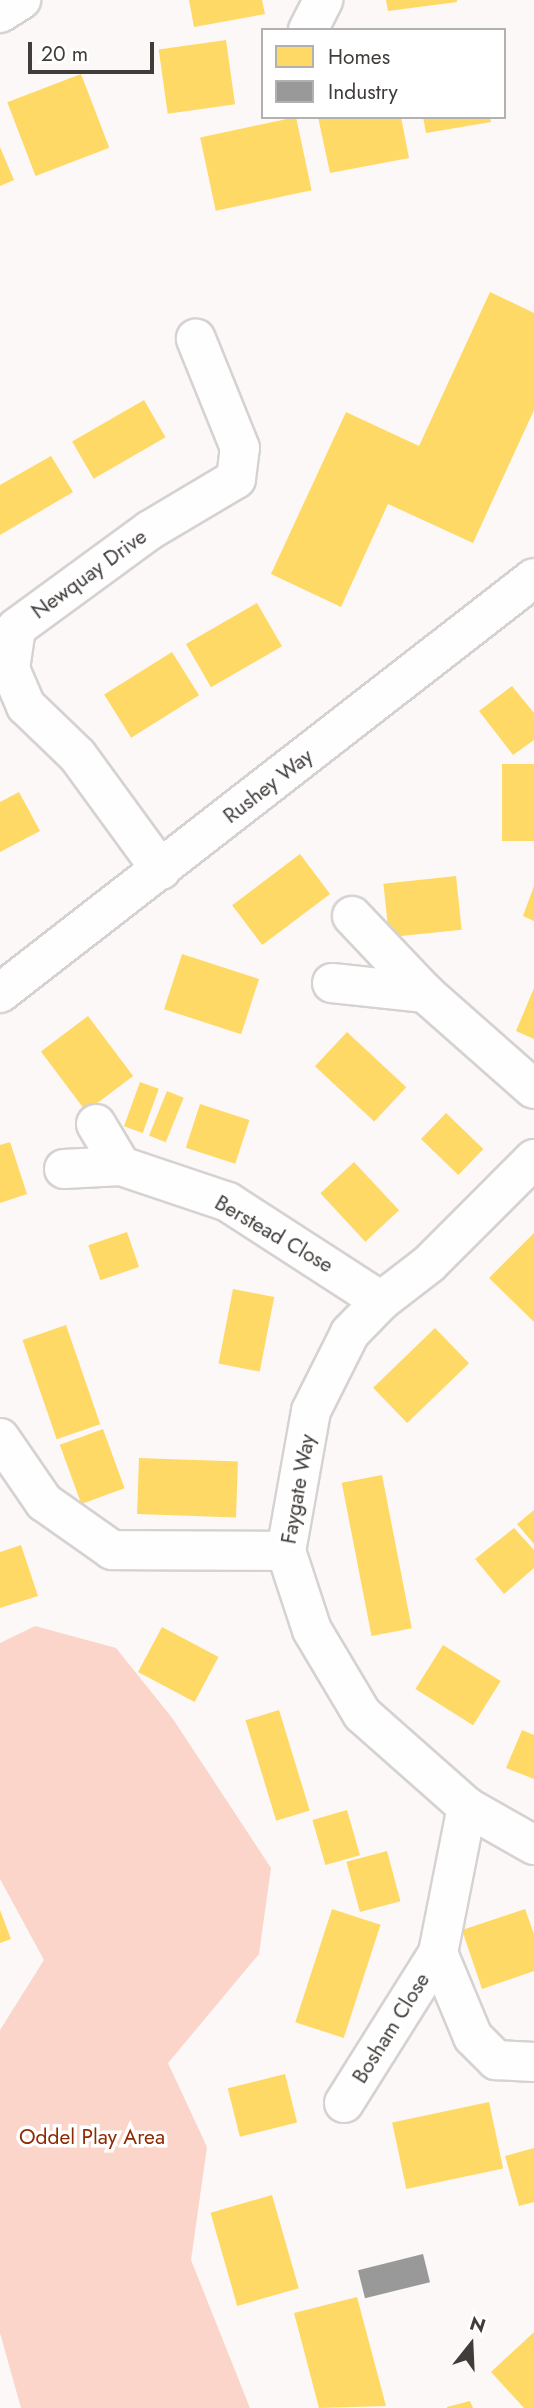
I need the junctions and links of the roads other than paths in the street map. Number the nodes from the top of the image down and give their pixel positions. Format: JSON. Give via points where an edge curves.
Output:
{"nodes":[{"id":1,"x":21,"y":0,"type":"edge"},
{"id":2,"x":323,"y":0,"type":"edge"},
{"id":3,"x":0,"y":13,"type":"edge"},
{"id":4,"x":308,"y":28,"type":"edge"},
{"id":5,"x":196,"y":339,"type":"dead end"},
{"id":6,"x":534,"y":579,"type":"edge"},
{"id":7,"x":8,"y":627,"type":"edge"},
{"id":8,"x":10,"y":702,"type":"edge"},
{"id":9,"x":161,"y":870,"type":"junction"},
{"id":10,"x":352,"y":916,"type":"dead end"},
{"id":11,"x":332,"y":983,"type":"dead end"},
{"id":12,"x":0,"y":993,"type":"edge"},
{"id":13,"x":425,"y":993,"type":"junction"},
{"id":14,"x":534,"y":1089,"type":"edge"},
{"id":15,"x":96,"y":1124,"type":"dead end"},
{"id":16,"x":534,"y":1159,"type":"edge"},
{"id":17,"x":121,"y":1166,"type":"junction"},
{"id":18,"x":64,"y":1169,"type":"dead end"},
{"id":19,"x":381,"y":1301,"type":"junction"},
{"id":20,"x":0,"y":1438,"type":"edge"},
{"id":21,"x":286,"y":1551,"type":"junction"},
{"id":22,"x":467,"y":1807,"type":"junction"},
{"id":23,"x":534,"y":1845,"type":"edge"},
{"id":24,"x":438,"y":1954,"type":"junction"},
{"id":25,"x":534,"y":2062,"type":"edge"},
{"id":26,"x":344,"y":2103,"type":"dead end"}],
"edges":[{"from":1,"to":3,"type":"street"},
{"from":2,"to":4,"type":"street"},
{"from":5,"to":7,"type":"street","name":"Newquay Drive","via":[[240,448],[236,479],[150,530]]},
{"from":6,"to":9,"type":"street","name":"Rushey Way"},
{"from":7,"to":8,"type":"street","name":"Newquay Drive"},
{"from":8,"to":9,"type":"street","name":"Newquay Drive","via":[[26,706],[77,755]]},
{"from":9,"to":12,"type":"street","name":"Rushey Way"},
{"from":10,"to":13,"type":"street"},
{"from":11,"to":13,"type":"street"},
{"from":13,"to":14,"type":"street"},
{"from":15,"to":17,"type":"street"},
{"from":16,"to":19,"type":"street","name":"Faygate Way","via":[[429,1264]]},
{"from":17,"to":18,"type":"street","name":"Berstead Close"},
{"from":17,"to":19,"type":"street","name":"Berstead Close","via":[[228,1202]]},
{"from":19,"to":21,"type":"street","name":"Faygate Way","via":[[350,1333],[311,1411]]},
{"from":20,"to":21,"type":"street","via":[[44,1502],[112,1550]]},
{"from":21,"to":22,"type":"street","name":"Faygate Way","via":[[312,1630],[362,1714]]},
{"from":22,"to":23,"type":"street","name":"Faygate Way"},
{"from":22,"to":24,"type":"street","name":"Bosham Close"},
{"from":24,"to":25,"type":"street","name":"Bosham Close","via":[[473,2037],[496,2060]]},
{"from":24,"to":26,"type":"street","name":"Bosham Close"}]}
